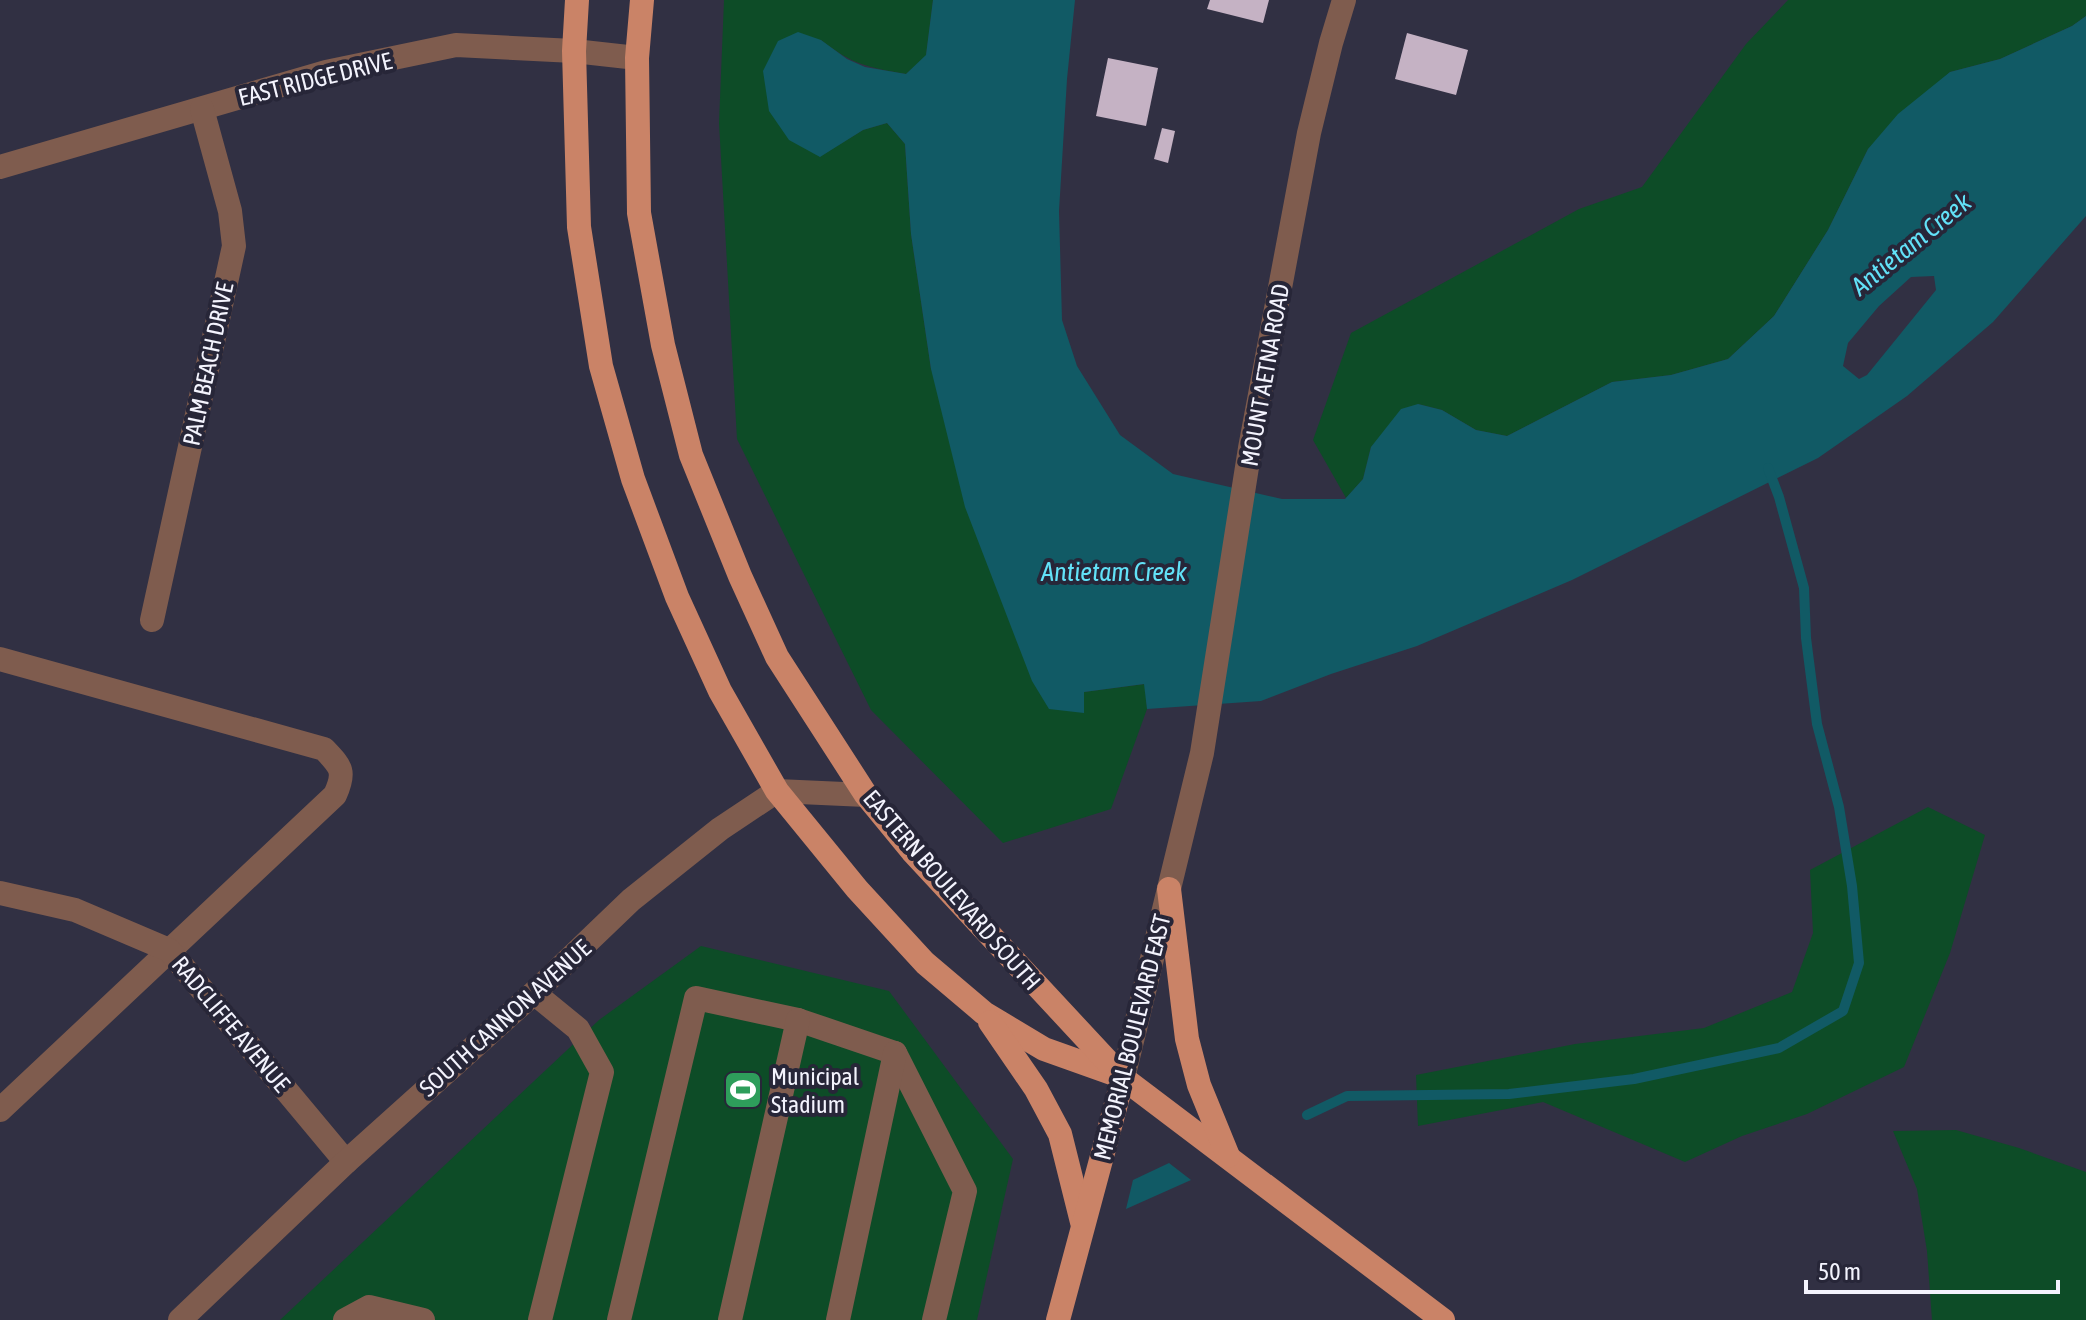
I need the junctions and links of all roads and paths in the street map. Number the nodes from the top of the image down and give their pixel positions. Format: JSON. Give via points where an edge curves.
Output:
{"nodes":[{"id":1,"x":577,"y":0,"type":"edge"},
{"id":2,"x":642,"y":0,"type":"edge"},
{"id":3,"x":1344,"y":0,"type":"edge"},
{"id":4,"x":574,"y":51,"type":"junction"},
{"id":5,"x":637,"y":58,"type":"junction"},
{"id":6,"x":202,"y":109,"type":"junction"},
{"id":7,"x":0,"y":167,"type":"edge"},
{"id":8,"x":152,"y":620,"type":"dead end"},
{"id":9,"x":0,"y":659,"type":"edge"},
{"id":10,"x":1202,"y":753,"type":"joint"},
{"id":11,"x":777,"y":791,"type":"junction"},
{"id":12,"x":866,"y":795,"type":"junction"},
{"id":13,"x":1169,"y":889,"type":"junction"},
{"id":14,"x":0,"y":893,"type":"edge"},
{"id":15,"x":169,"y":950,"type":"junction"},
{"id":16,"x":534,"y":993,"type":"junction"},
{"id":17,"x":984,"y":1013,"type":"junction"},
{"id":18,"x":798,"y":1020,"type":"junction"},
{"id":19,"x":895,"y":1053,"type":"junction"},
{"id":20,"x":1123,"y":1078,"type":"junction"},
{"id":21,"x":0,"y":1110,"type":"edge"},
{"id":22,"x":1229,"y":1158,"type":"junction"},
{"id":23,"x":346,"y":1162,"type":"junction"},
{"id":24,"x":1083,"y":1227,"type":"junction"},
{"id":25,"x":180,"y":1320,"type":"edge"},
{"id":26,"x":345,"y":1320,"type":"edge"},
{"id":27,"x":423,"y":1320,"type":"edge"},
{"id":28,"x":540,"y":1320,"type":"edge"},
{"id":29,"x":619,"y":1320,"type":"edge"},
{"id":30,"x":730,"y":1320,"type":"edge"},
{"id":31,"x":838,"y":1320,"type":"edge"},
{"id":32,"x":934,"y":1320,"type":"edge"},
{"id":33,"x":1058,"y":1320,"type":"edge"},
{"id":34,"x":1443,"y":1320,"type":"edge"}],
"edges":[{"from":1,"to":4,"type":"main road","name":"EASTERN BOULEVARD SOUTH"},
{"from":2,"to":5,"type":"main road","name":"EASTERN BOULEVARD SOUTH"},
{"from":3,"to":10,"type":"street","name":"MOUNT AETNA ROAD","via":[[1309,133],[1250,448]]},
{"from":4,"to":5,"type":"street","name":"EAST RIDGE DRIVE"},
{"from":4,"to":6,"type":"street","name":"EAST RIDGE DRIVE","via":[[456,45],[326,72]]},
{"from":4,"to":11,"type":"main road","name":"EASTERN BOULEVARD SOUTH","via":[[579,227],[601,366],[633,479],[677,597],[720,691]]},
{"from":5,"to":12,"type":"main road","name":"EASTERN BOULEVARD SOUTH","via":[[639,213],[663,345],[691,455],[777,657]]},
{"from":6,"to":7,"type":"street","name":"EAST RIDGE DRIVE"},
{"from":6,"to":8,"type":"street","name":"PALM BEACH DRIVE","via":[[230,211],[234,246]]},
{"from":9,"to":15,"type":"street","via":[[324,749],[340,766],[342,781],[335,795]]},
{"from":10,"to":13,"type":"street","name":"MEMORIAL BOULEVARD EAST"},
{"from":11,"to":12,"type":"street"},
{"from":11,"to":16,"type":"street","name":"SOUTH CANNON AVENUE","via":[[631,900]]},
{"from":11,"to":17,"type":"main road","name":"EASTERN BOULEVARD SOUTH","via":[[925,963]]},
{"from":12,"to":20,"type":"main road","name":"EASTERN BOULEVARD SOUTH","via":[[964,909]]},
{"from":13,"to":20,"type":"street","name":"MEMORIAL BOULEVARD EAST"},
{"from":13,"to":22,"type":"main road","via":[[1187,1039]]},
{"from":14,"to":15,"type":"street","name":"RADCLIFFE AVENUE","via":[[75,910]]},
{"from":15,"to":21,"type":"street"},
{"from":15,"to":23,"type":"street","name":"RADCLIFFE AVENUE"},
{"from":16,"to":23,"type":"street","name":"SOUTH CANNON AVENUE"},
{"from":16,"to":28,"type":"street","via":[[578,1029],[602,1072]]},
{"from":17,"to":20,"type":"main road","name":"EASTERN BOULEVARD SOUTH","via":[[1044,1049]]},
{"from":17,"to":24,"type":"main road","via":[[1060,1134]]},
{"from":18,"to":19,"type":"street"},
{"from":18,"to":29,"type":"street","via":[[696,998]]},
{"from":18,"to":30,"type":"street"},
{"from":19,"to":31,"type":"street"},
{"from":19,"to":32,"type":"street","via":[[965,1191]]},
{"from":20,"to":22,"type":"main road","name":"EASTERN BOULEVARD SOUTH"},
{"from":20,"to":24,"type":"main road","name":"MEMORIAL BOULEVARD EAST"},
{"from":22,"to":34,"type":"main road","name":"EASTERN BOULEVARD SOUTH"},
{"from":23,"to":25,"type":"street","name":"SOUTH CANNON AVENUE"},
{"from":24,"to":33,"type":"main road","name":"MEMORIAL BOULEVARD EAST"},
{"from":26,"to":27,"type":"street","via":[[369,1307]]}]}
